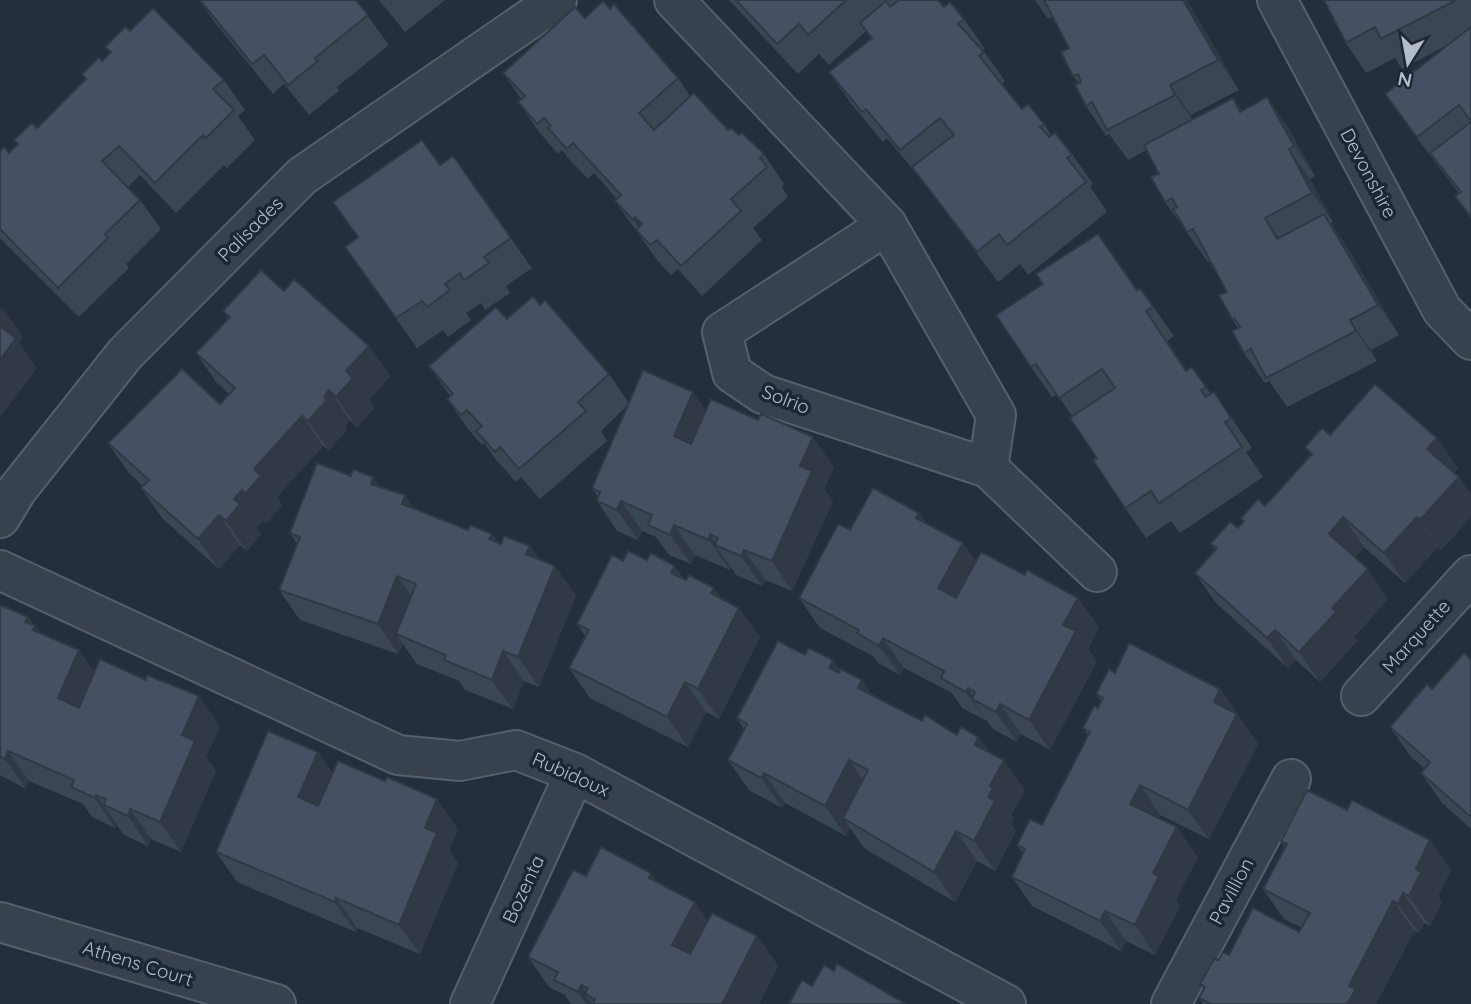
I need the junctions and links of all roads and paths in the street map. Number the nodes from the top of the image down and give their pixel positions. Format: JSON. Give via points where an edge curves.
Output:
{"nodes":[{"id":1,"x":557,"y":0,"type":"edge"},
{"id":2,"x":674,"y":0,"type":"edge"},
{"id":3,"x":1277,"y":0,"type":"edge"},
{"id":4,"x":887,"y":226,"type":"junction"},
{"id":5,"x":1471,"y":340,"type":"edge"},
{"id":6,"x":988,"y":468,"type":"junction"},
{"id":7,"x":0,"y":518,"type":"edge"},
{"id":8,"x":0,"y":570,"type":"edge"},
{"id":9,"x":1097,"y":572,"type":"dead end"},
{"id":10,"x":1471,"y":576,"type":"edge"},
{"id":11,"x":1361,"y":696,"type":"dead end"},
{"id":12,"x":576,"y":773,"type":"junction"},
{"id":13,"x":1291,"y":779,"type":"dead end"},
{"id":14,"x":0,"y":922,"type":"edge"},
{"id":15,"x":276,"y":1004,"type":"edge"},
{"id":16,"x":470,"y":1004,"type":"edge"},
{"id":17,"x":1006,"y":1004,"type":"edge"},
{"id":18,"x":1171,"y":1004,"type":"edge"}],
"edges":[{"from":1,"to":7,"type":"street","name":"Palisades","via":[[302,176],[125,354]]},
{"from":2,"to":4,"type":"street"},
{"from":3,"to":5,"type":"street","name":"Devonshire","via":[[1442,310]]},
{"from":4,"to":6,"type":"street","via":[[996,415]]},
{"from":4,"to":6,"type":"street","name":"Solrio","via":[[722,332],[732,373],[763,394]]},
{"from":6,"to":9,"type":"street","name":"Solrio"},
{"from":8,"to":12,"type":"street","name":"Rubidoux","via":[[398,755],[460,761],[516,750]]},
{"from":10,"to":11,"type":"street","name":"Marquette"},
{"from":12,"to":16,"type":"street","name":"Bozenta"},
{"from":12,"to":17,"type":"street","name":"Rubidoux"},
{"from":13,"to":18,"type":"street","name":"Pavillion"},
{"from":14,"to":15,"type":"street","name":"Athens Court"}]}
